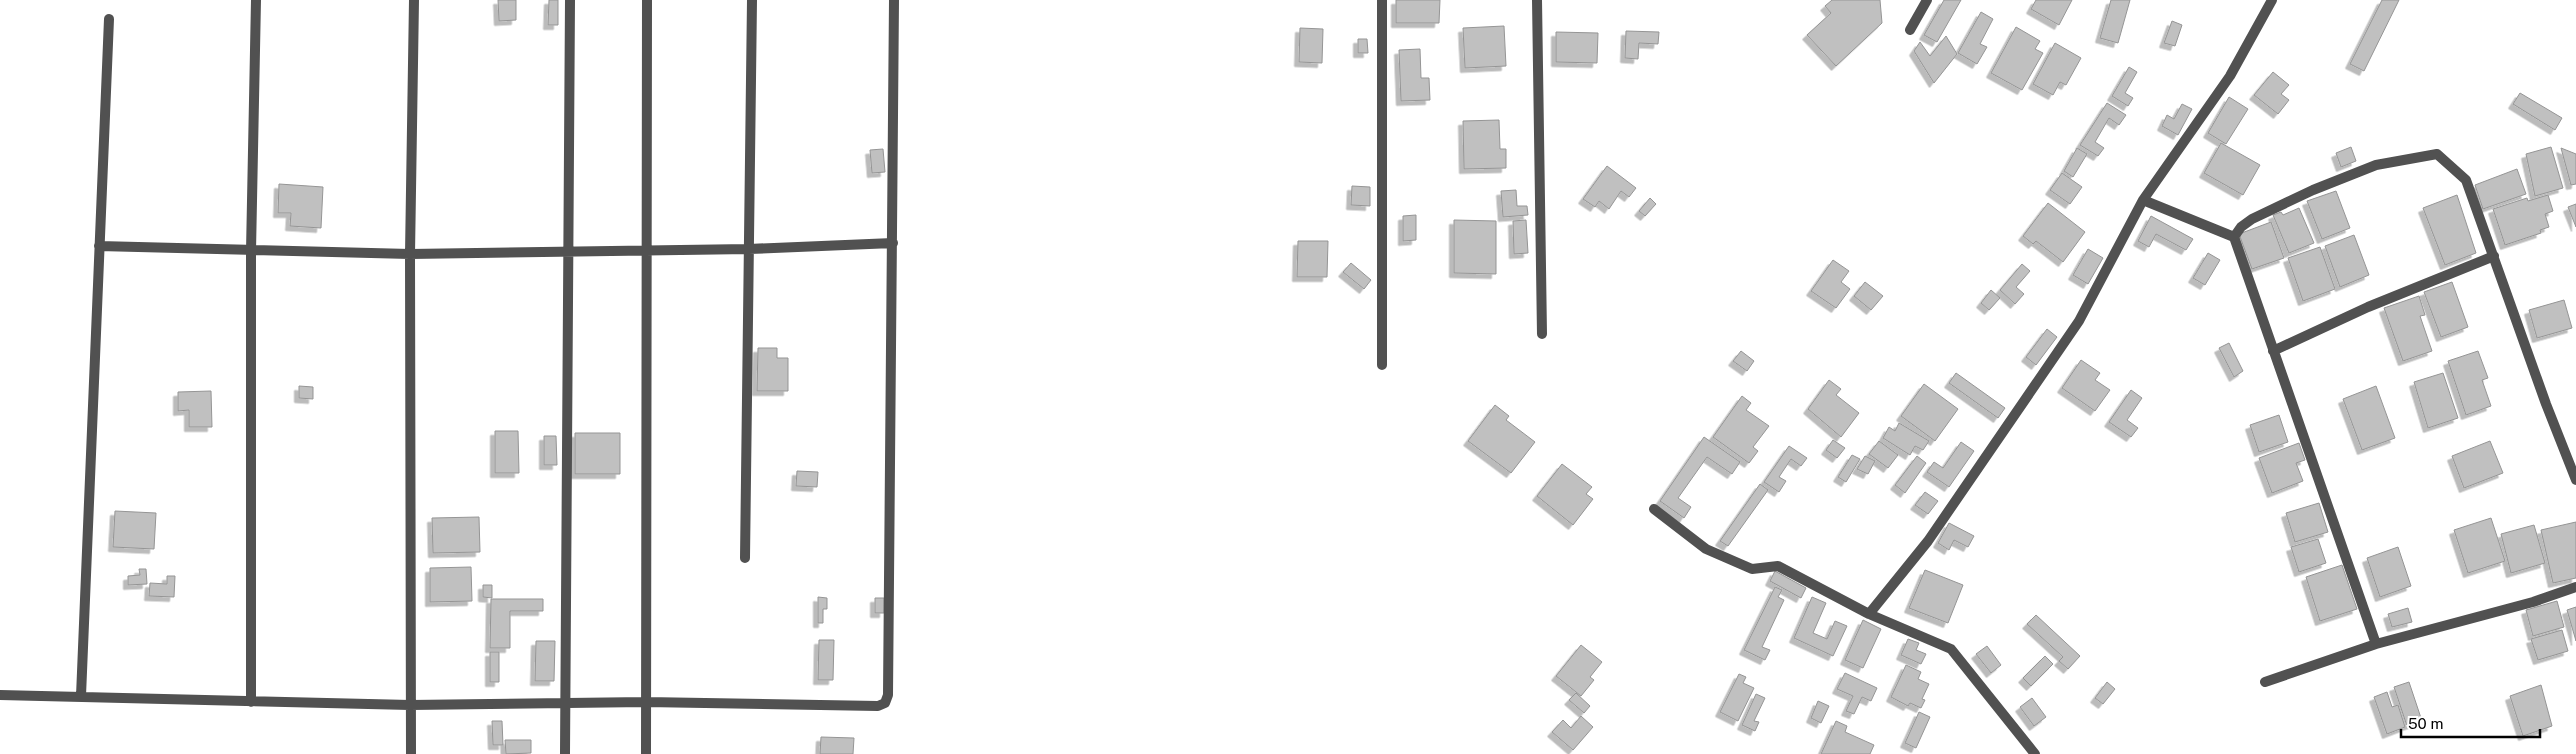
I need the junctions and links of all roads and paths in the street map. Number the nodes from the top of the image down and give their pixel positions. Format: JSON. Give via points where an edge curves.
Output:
{"nodes":[{"id":1,"x":256,"y":0,"type":"edge"},
{"id":2,"x":414,"y":0,"type":"edge"},
{"id":3,"x":570,"y":0,"type":"edge"},
{"id":4,"x":647,"y":0,"type":"edge"},
{"id":5,"x":752,"y":0,"type":"edge"},
{"id":6,"x":894,"y":0,"type":"edge"},
{"id":7,"x":1382,"y":0,"type":"edge"},
{"id":8,"x":1537,"y":0,"type":"edge"},
{"id":9,"x":1927,"y":0,"type":"edge"},
{"id":10,"x":2272,"y":0,"type":"edge"},
{"id":11,"x":109,"y":19,"type":"dead end"},
{"id":12,"x":1910,"y":30,"type":"dead end"},
{"id":13,"x":2143,"y":200,"type":"junction"},
{"id":14,"x":2234,"y":238,"type":"junction"},
{"id":15,"x":893,"y":243,"type":"junction"},
{"id":16,"x":99,"y":246,"type":"junction"},
{"id":17,"x":749,"y":249,"type":"junction"},
{"id":18,"x":251,"y":250,"type":"junction"},
{"id":19,"x":646,"y":251,"type":"junction"},
{"id":20,"x":567,"y":252,"type":"junction"},
{"id":21,"x":410,"y":254,"type":"junction"},
{"id":22,"x":2494,"y":256,"type":"junction"},
{"id":23,"x":1542,"y":334,"type":"dead end"},
{"id":24,"x":2273,"y":351,"type":"junction"},
{"id":25,"x":1382,"y":365,"type":"dead end"},
{"id":26,"x":2576,"y":480,"type":"edge"},
{"id":27,"x":1654,"y":509,"type":"dead end"},
{"id":28,"x":745,"y":558,"type":"dead end"},
{"id":29,"x":2576,"y":587,"type":"edge"},
{"id":30,"x":1869,"y":614,"type":"junction"},
{"id":31,"x":2376,"y":644,"type":"junction"},
{"id":32,"x":2265,"y":682,"type":"dead end"},
{"id":33,"x":0,"y":695,"type":"edge"},
{"id":34,"x":81,"y":696,"type":"junction"},
{"id":35,"x":251,"y":702,"type":"junction"},
{"id":36,"x":646,"y":702,"type":"junction"},
{"id":37,"x":566,"y":703,"type":"junction"},
{"id":38,"x":410,"y":705,"type":"junction"},
{"id":39,"x":411,"y":754,"type":"edge"},
{"id":40,"x":565,"y":754,"type":"edge"},
{"id":41,"x":646,"y":754,"type":"edge"},
{"id":42,"x":2035,"y":754,"type":"edge"}],
"edges":[{"from":1,"to":18,"type":"street"},
{"from":2,"to":21,"type":"street"},
{"from":3,"to":20,"type":"street"},
{"from":4,"to":19,"type":"street"},
{"from":5,"to":17,"type":"street"},
{"from":6,"to":15,"type":"street"},
{"from":7,"to":25,"type":"street"},
{"from":8,"to":23,"type":"street"},
{"from":9,"to":12,"type":"street"},
{"from":10,"to":13,"type":"street","via":[[2230,76]]},
{"from":11,"to":16,"type":"street"},
{"from":13,"to":14,"type":"street"},
{"from":13,"to":30,"type":"street","via":[[2079,321],[1928,540]]},
{"from":14,"to":22,"type":"street","via":[[2252,219],[2313,190],[2376,166],[2438,154],[2466,180]]},
{"from":14,"to":24,"type":"street"},
{"from":15,"to":17,"type":"street"},
{"from":15,"to":36,"type":"street","via":[[888,695],[885,703],[878,706]]},
{"from":16,"to":18,"type":"street"},
{"from":16,"to":34,"type":"street"},
{"from":17,"to":19,"type":"street"},
{"from":17,"to":28,"type":"street"},
{"from":18,"to":21,"type":"street"},
{"from":18,"to":35,"type":"street"},
{"from":19,"to":20,"type":"street"},
{"from":19,"to":36,"type":"street"},
{"from":20,"to":21,"type":"street"},
{"from":20,"to":37,"type":"street"},
{"from":21,"to":38,"type":"street"},
{"from":22,"to":24,"type":"street","via":[[2368,307]]},
{"from":22,"to":26,"type":"street"},
{"from":24,"to":31,"type":"street"},
{"from":27,"to":30,"type":"street","via":[[1706,549],[1752,568],[1778,566]]},
{"from":29,"to":31,"type":"street","via":[[2533,602]]},
{"from":30,"to":42,"type":"street","via":[[1951,649]]},
{"from":31,"to":32,"type":"street"},
{"from":33,"to":34,"type":"street"},
{"from":34,"to":35,"type":"street"},
{"from":35,"to":38,"type":"street"},
{"from":36,"to":37,"type":"street"},
{"from":36,"to":41,"type":"street"},
{"from":37,"to":38,"type":"street"},
{"from":37,"to":40,"type":"street"},
{"from":38,"to":39,"type":"street"}]}
